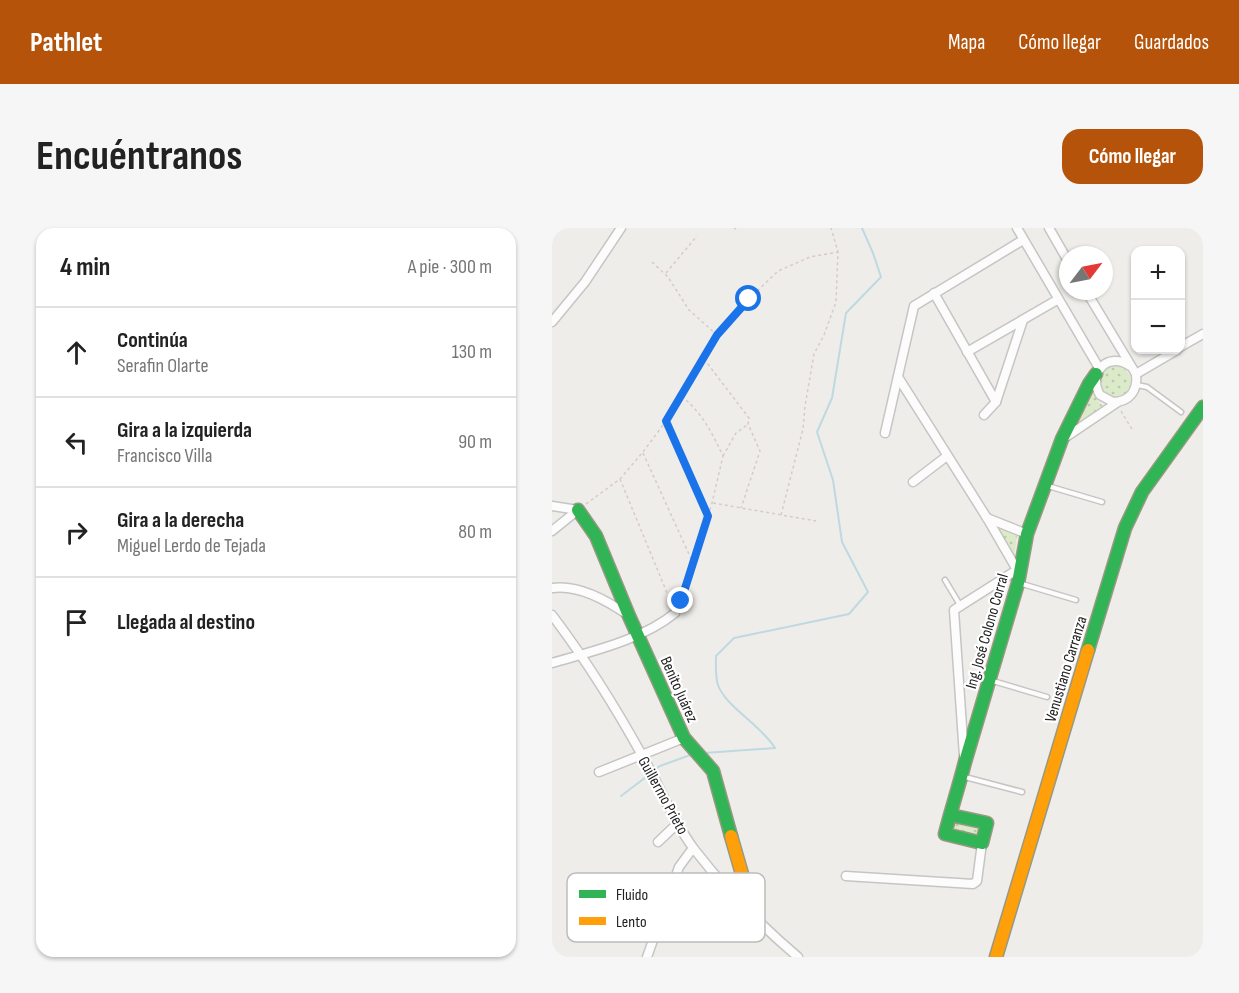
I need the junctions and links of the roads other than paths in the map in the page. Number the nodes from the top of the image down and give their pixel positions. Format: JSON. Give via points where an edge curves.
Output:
{"nodes":[{"id":1,"x":621,"y":228,"type":"edge"},
{"id":2,"x":1017,"y":228,"type":"edge"},
{"id":3,"x":1049,"y":228,"type":"edge"},
{"id":4,"x":1023,"y":240,"type":"junction"},
{"id":5,"x":1059,"y":246,"type":"edge"},
{"id":6,"x":934,"y":293,"type":"junction"},
{"id":7,"x":1058,"y":300,"type":"junction"},
{"id":8,"x":1091,"y":300,"type":"edge"},
{"id":9,"x":1023,"y":320,"type":"junction"},
{"id":10,"x":552,"y":322,"type":"edge"},
{"id":11,"x":1203,"y":334,"type":"edge"},
{"id":12,"x":1185,"y":344,"type":"edge"},
{"id":13,"x":967,"y":352,"type":"junction"},
{"id":14,"x":1169,"y":354,"type":"edge"},
{"id":15,"x":1130,"y":366,"type":"junction"},
{"id":16,"x":1098,"y":371,"type":"junction"},
{"id":17,"x":1136,"y":374,"type":"junction"},
{"id":18,"x":898,"y":377,"type":"junction"},
{"id":19,"x":1136,"y":385,"type":"junction"},
{"id":20,"x":996,"y":402,"type":"junction"},
{"id":21,"x":1117,"y":402,"type":"junction"},
{"id":22,"x":1203,"y":407,"type":"edge"},
{"id":23,"x":1181,"y":412,"type":"dead end"},
{"id":24,"x":984,"y":415,"type":"dead end"},
{"id":25,"x":885,"y":433,"type":"dead end"},
{"id":26,"x":1062,"y":439,"type":"junction"},
{"id":27,"x":947,"y":456,"type":"junction"},
{"id":28,"x":913,"y":482,"type":"dead end"},
{"id":29,"x":1046,"y":486,"type":"junction"},
{"id":30,"x":1102,"y":502,"type":"dead end"},
{"id":31,"x":552,"y":506,"type":"edge"},
{"id":32,"x":578,"y":510,"type":"junction"},
{"id":33,"x":987,"y":518,"type":"junction"},
{"id":34,"x":552,"y":531,"type":"edge"},
{"id":35,"x":1027,"y":534,"type":"junction"},
{"id":36,"x":1018,"y":576,"type":"junction"},
{"id":37,"x":945,"y":580,"type":"dead end"},
{"id":38,"x":552,"y":588,"type":"edge"},
{"id":39,"x":1076,"y":600,"type":"dead end"},
{"id":40,"x":960,"y":606,"type":"junction"},
{"id":41,"x":675,"y":614,"type":"road end"},
{"id":42,"x":552,"y":615,"type":"edge"},
{"id":43,"x":629,"y":616,"type":"junction"},
{"id":44,"x":638,"y":635,"type":"junction"},
{"id":45,"x":582,"y":654,"type":"junction"},
{"id":46,"x":552,"y":663,"type":"edge"},
{"id":47,"x":990,"y":680,"type":"junction"},
{"id":48,"x":1047,"y":697,"type":"dead end"},
{"id":49,"x":684,"y":738,"type":"junction"},
{"id":50,"x":642,"y":755,"type":"junction"},
{"id":51,"x":964,"y":762,"type":"junction"},
{"id":52,"x":599,"y":772,"type":"dead end"},
{"id":53,"x":961,"y":776,"type":"junction"},
{"id":54,"x":1022,"y":792,"type":"dead end"},
{"id":55,"x":950,"y":815,"type":"junction"},
{"id":56,"x":678,"y":823,"type":"junction"},
{"id":57,"x":658,"y":842,"type":"dead end"},
{"id":58,"x":982,"y":843,"type":"junction"},
{"id":59,"x":693,"y":848,"type":"junction"},
{"id":60,"x":677,"y":873,"type":"edge"},
{"id":61,"x":714,"y":873,"type":"edge"},
{"id":62,"x":741,"y":873,"type":"edge"},
{"id":63,"x":846,"y":876,"type":"dead end"},
{"id":64,"x":765,"y":928,"type":"edge"},
{"id":65,"x":652,"y":942,"type":"edge"},
{"id":66,"x":647,"y":957,"type":"edge"},
{"id":67,"x":798,"y":957,"type":"edge"},
{"id":68,"x":996,"y":957,"type":"edge"}],
"edges":[{"from":1,"to":10,"type":"street"},
{"from":2,"to":4,"type":"street"},
{"from":3,"to":5,"type":"street"},
{"from":4,"to":6,"type":"street"},
{"from":4,"to":7,"type":"street"},
{"from":6,"to":13,"type":"street"},
{"from":6,"to":18,"type":"street","via":[[914,306]]},
{"from":7,"to":9,"type":"street"},
{"from":7,"to":16,"type":"street"},
{"from":8,"to":15,"type":"street"},
{"from":9,"to":13,"type":"street"},
{"from":9,"to":20,"type":"street"},
{"from":11,"to":12,"type":"street"},
{"from":13,"to":20,"type":"street"},
{"from":14,"to":17,"type":"street"},
{"from":15,"to":16,"type":"street","via":[[1114,360]]},
{"from":15,"to":17,"type":"street"},
{"from":16,"to":21,"type":"street","via":[[1096,386],[1100,395]]},
{"from":16,"to":26,"type":"street","name":"Ing. José Colono Corral"},
{"from":17,"to":19,"type":"street"},
{"from":18,"to":25,"type":"street"},
{"from":18,"to":27,"type":"street"},
{"from":19,"to":21,"type":"street","via":[[1132,394]]},
{"from":19,"to":23,"type":"lane","via":[[1147,387]]},
{"from":20,"to":24,"type":"street"},
{"from":21,"to":26,"type":"street"},
{"from":22,"to":68,"type":"street","name":"Venustiano Carranza","via":[[1142,492],[1125,528]]},
{"from":26,"to":29,"type":"street","name":"Ing. José Colono Corral"},
{"from":27,"to":28,"type":"street"},
{"from":27,"to":33,"type":"street"},
{"from":29,"to":30,"type":"lane"},
{"from":29,"to":35,"type":"street","name":"Ing. José Colono Corral"},
{"from":31,"to":32,"type":"street"},
{"from":32,"to":34,"type":"street"},
{"from":32,"to":43,"type":"street","name":"Benito Juárez","via":[[596,536]]},
{"from":33,"to":35,"type":"street"},
{"from":33,"to":36,"type":"street"},
{"from":35,"to":36,"type":"street","name":"Ing. José Colono Corral"},
{"from":36,"to":39,"type":"lane"},
{"from":36,"to":40,"type":"street"},
{"from":36,"to":47,"type":"street","name":"Ing. José Colono Corral"},
{"from":37,"to":40,"type":"lane"},
{"from":38,"to":43,"type":"street","via":[[579,591],[612,604]]},
{"from":40,"to":51,"type":"street","via":[[954,610]]},
{"from":41,"to":44,"type":"street"},
{"from":42,"to":45,"type":"street","name":"Guillermo Prieto"},
{"from":43,"to":44,"type":"street","name":"Benito Juárez"},
{"from":44,"to":45,"type":"street"},
{"from":44,"to":49,"type":"street","name":"Benito Juárez"},
{"from":45,"to":46,"type":"street"},
{"from":45,"to":50,"type":"street","name":"Guillermo Prieto"},
{"from":47,"to":48,"type":"lane"},
{"from":47,"to":51,"type":"street","name":"Ing. José Colono Corral"},
{"from":49,"to":50,"type":"street"},
{"from":49,"to":62,"type":"street","name":"Benito Juárez","via":[[713,771]]},
{"from":50,"to":52,"type":"street"},
{"from":50,"to":56,"type":"street","name":"Guillermo Prieto"},
{"from":51,"to":53,"type":"street","name":"Ing. José Colono Corral"},
{"from":53,"to":54,"type":"lane"},
{"from":53,"to":55,"type":"street","name":"Ing. José Colono Corral"},
{"from":55,"to":58,"type":"street","name":"Ing. José Colono Corral","via":[[945,834]]},
{"from":55,"to":58,"type":"street","via":[[987,823]]},
{"from":56,"to":57,"type":"street"},
{"from":56,"to":59,"type":"street","name":"Guillermo Prieto"},
{"from":58,"to":63,"type":"street","via":[[977,881],[972,884]]},
{"from":59,"to":60,"type":"street"},
{"from":59,"to":61,"type":"street","name":"Guillermo Prieto"},
{"from":64,"to":67,"type":"street","name":"Guillermo Prieto"},
{"from":65,"to":66,"type":"street"}]}
